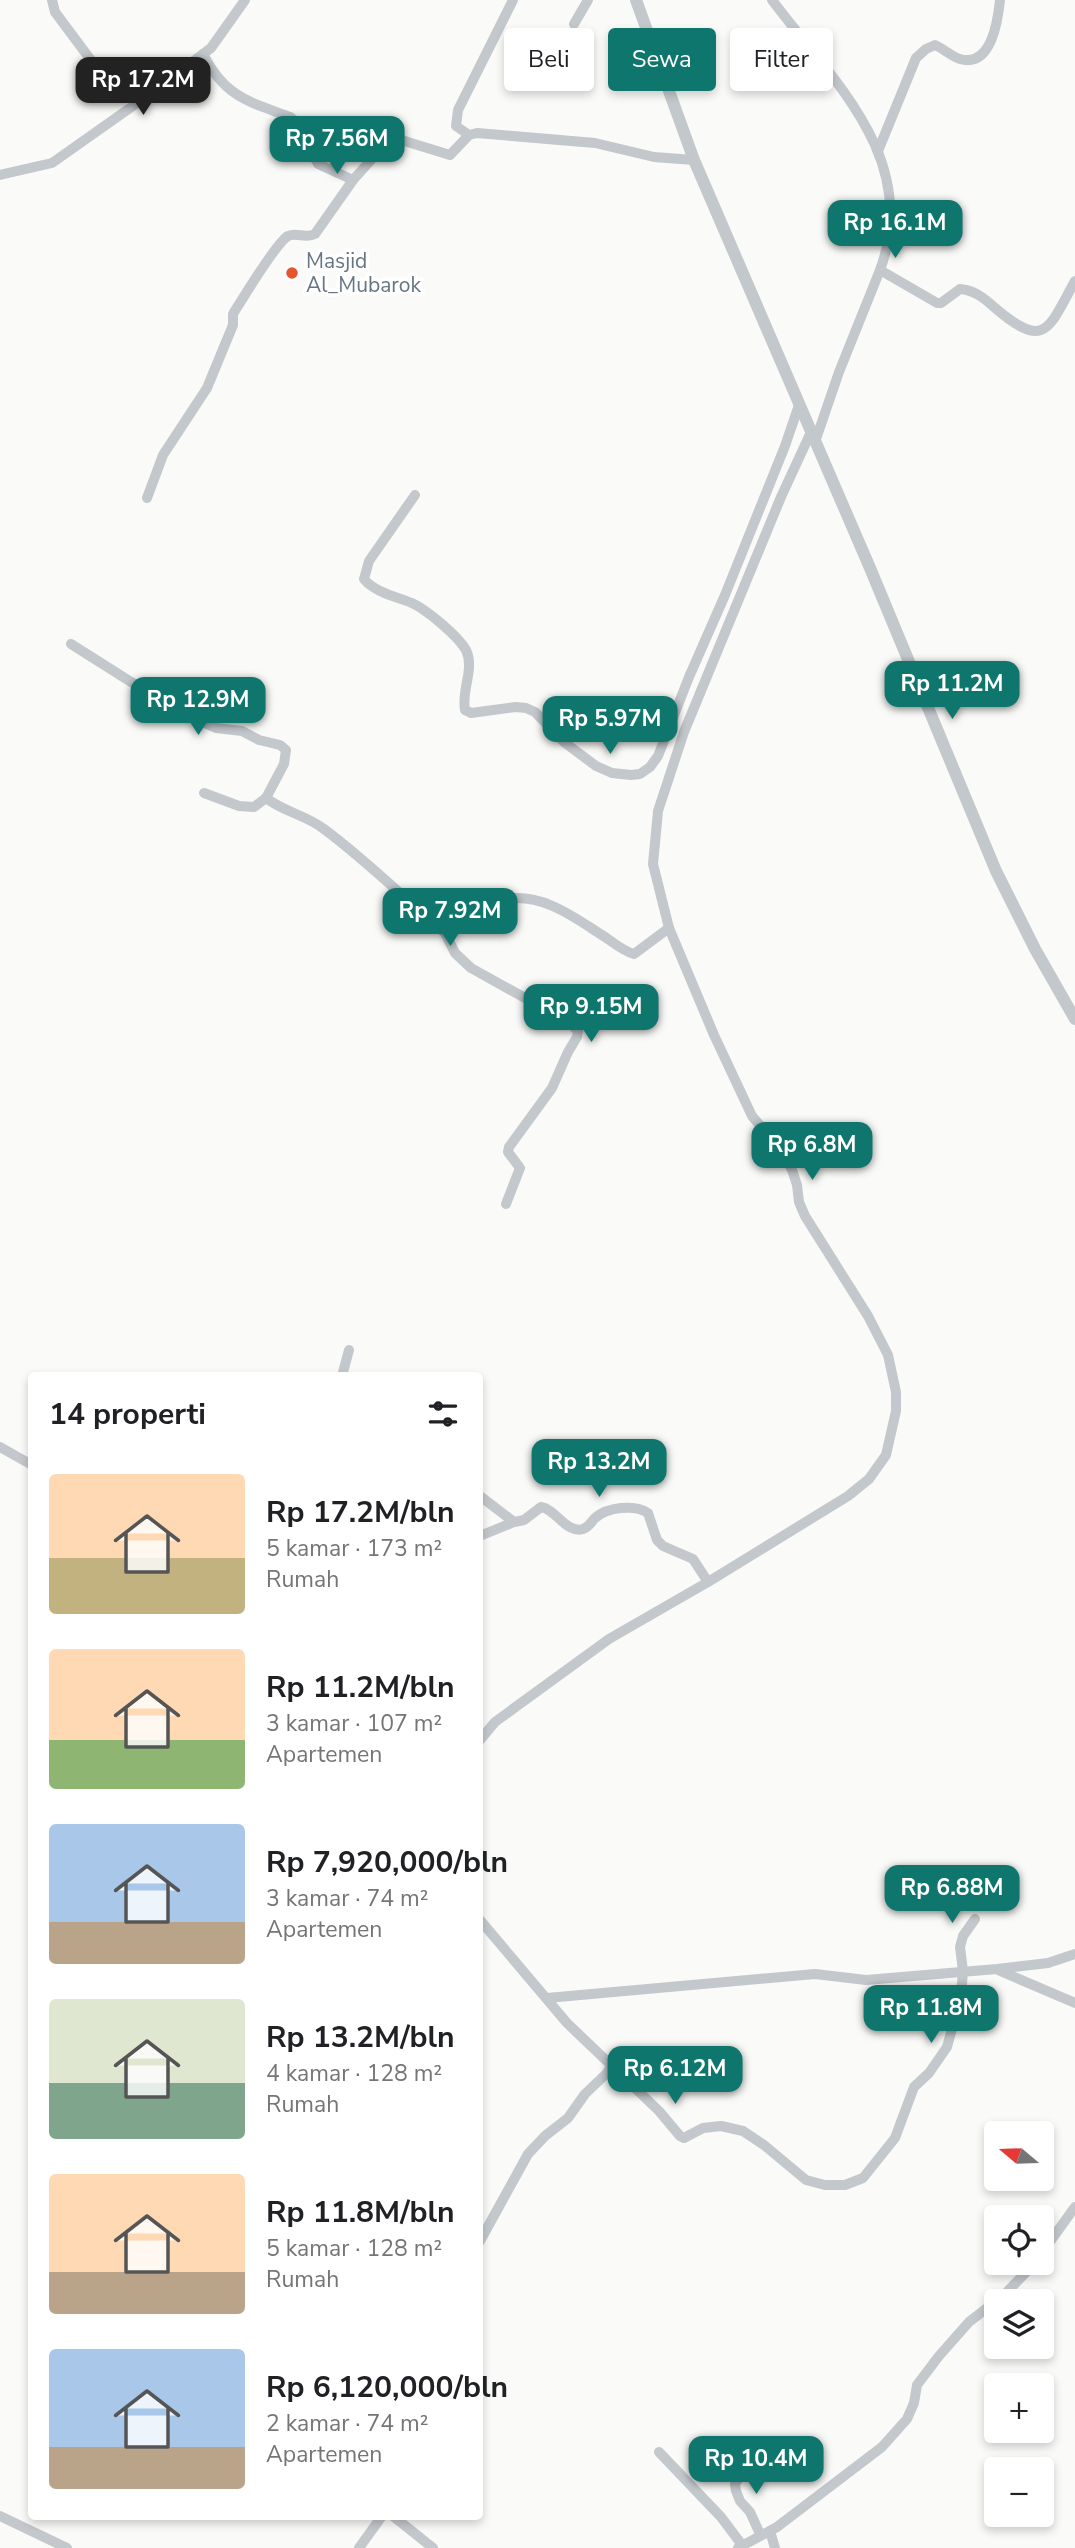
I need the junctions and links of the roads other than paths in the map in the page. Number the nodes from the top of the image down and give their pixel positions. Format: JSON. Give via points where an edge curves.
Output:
{"nodes":[{"id":1,"x":52,"y":0,"type":"edge"},
{"id":2,"x":245,"y":0,"type":"edge"},
{"id":3,"x":513,"y":0,"type":"edge"},
{"id":4,"x":588,"y":0,"type":"edge"},
{"id":5,"x":636,"y":0,"type":"edge"},
{"id":6,"x":772,"y":0,"type":"edge"},
{"id":7,"x":1000,"y":0,"type":"edge"},
{"id":8,"x":574,"y":24,"type":"dead end"},
{"id":9,"x":203,"y":54,"type":"junction"},
{"id":10,"x":147,"y":96,"type":"junction"},
{"id":11,"x":470,"y":135,"type":"junction"},
{"id":12,"x":878,"y":151,"type":"junction"},
{"id":13,"x":694,"y":160,"type":"junction"},
{"id":14,"x":0,"y":175,"type":"edge"},
{"id":15,"x":353,"y":180,"type":"junction"},
{"id":16,"x":880,"y":270,"type":"junction"},
{"id":17,"x":1075,"y":281,"type":"edge"},
{"id":18,"x":801,"y":409,"type":"junction"},
{"id":19,"x":812,"y":434,"type":"junction"},
{"id":20,"x":415,"y":495,"type":"dead end"},
{"id":21,"x":147,"y":498,"type":"dead end"},
{"id":22,"x":71,"y":644,"type":"dead end"},
{"id":23,"x":204,"y":793,"type":"dead end"},
{"id":24,"x":266,"y":798,"type":"junction"},
{"id":25,"x":667,"y":930,"type":"junction"},
{"id":26,"x":445,"y":933,"type":"junction"},
{"id":27,"x":1075,"y":1019,"type":"edge"},
{"id":28,"x":506,"y":1204,"type":"dead end"},
{"id":29,"x":349,"y":1350,"type":"dead end"},
{"id":30,"x":343,"y":1372,"type":"edge"},
{"id":31,"x":0,"y":1447,"type":"edge"},
{"id":32,"x":28,"y":1463,"type":"edge"},
{"id":33,"x":483,"y":1498,"type":"edge"},
{"id":34,"x":514,"y":1522,"type":"junction"},
{"id":35,"x":483,"y":1535,"type":"edge"},
{"id":36,"x":704,"y":1576,"type":"junction"},
{"id":37,"x":483,"y":1736,"type":"edge"},
{"id":38,"x":975,"y":1919,"type":"dead end"},
{"id":39,"x":483,"y":1923,"type":"edge"},
{"id":40,"x":1075,"y":1954,"type":"edge"},
{"id":41,"x":997,"y":1969,"type":"junction"},
{"id":42,"x":963,"y":1971,"type":"junction"},
{"id":43,"x":547,"y":1998,"type":"junction"},
{"id":44,"x":1075,"y":2003,"type":"edge"},
{"id":45,"x":609,"y":2069,"type":"junction"},
{"id":46,"x":1075,"y":2207,"type":"edge"},
{"id":47,"x":483,"y":2236,"type":"edge"},
{"id":48,"x":1054,"y":2236,"type":"edge"},
{"id":49,"x":1023,"y":2275,"type":"edge"},
{"id":50,"x":659,"y":2452,"type":"dead end"},
{"id":51,"x":752,"y":2458,"type":"dead end"},
{"id":52,"x":0,"y":2516,"type":"edge"},
{"id":53,"x":379,"y":2520,"type":"edge"},
{"id":54,"x":398,"y":2520,"type":"edge"},
{"id":55,"x":762,"y":2534,"type":"junction"},
{"id":56,"x":741,"y":2546,"type":"edge"},
{"id":57,"x":67,"y":2548,"type":"edge"},
{"id":58,"x":359,"y":2548,"type":"edge"},
{"id":59,"x":433,"y":2548,"type":"edge"},
{"id":60,"x":775,"y":2548,"type":"edge"}],
"edges":[{"from":1,"to":10,"type":"street","via":[[55,12],[96,67]]},
{"from":2,"to":9,"type":"street"},
{"from":3,"to":11,"type":"street","via":[[458,110],[456,126]]},
{"from":4,"to":8,"type":"street"},
{"from":5,"to":13,"type":"street"},
{"from":6,"to":12,"type":"street","via":[[860,115]]},
{"from":7,"to":12,"type":"street","via":[[995,35],[978,55],[961,59],[935,46],[919,54]]},
{"from":9,"to":10,"type":"street"},
{"from":9,"to":15,"type":"street","via":[[224,86],[247,102],[290,117],[318,164]]},
{"from":10,"to":14,"type":"street","via":[[52,163]]},
{"from":11,"to":13,"type":"street","via":[[570,140]]},
{"from":11,"to":15,"type":"street","via":[[450,155],[389,140]]},
{"from":12,"to":16,"type":"street","via":[[891,214]]},
{"from":13,"to":18,"type":"street"},
{"from":15,"to":21,"type":"street","via":[[315,234],[284,239],[241,301],[207,388],[163,455]]},
{"from":16,"to":17,"type":"street","via":[[937,303],[960,289],[972,292],[1033,333],[1048,325]]},
{"from":16,"to":19,"type":"street"},
{"from":18,"to":19,"type":"street"},
{"from":18,"to":20,"type":"street","via":[[659,756],[640,774],[612,774],[596,766],[526,708],[465,710],[468,670],[464,648],[420,607],[364,579],[369,561]]},
{"from":19,"to":25,"type":"street","via":[[781,497],[664,786],[653,864]]},
{"from":19,"to":27,"type":"street","via":[[996,871]]},
{"from":22,"to":24,"type":"street","via":[[177,711],[216,728],[283,747],[287,757]]},
{"from":23,"to":24,"type":"street","via":[[248,808]]},
{"from":24,"to":26,"type":"street","via":[[323,828]]},
{"from":25,"to":26,"type":"street","via":[[637,953],[629,953],[559,908],[523,898],[494,901],[456,930]]},
{"from":25,"to":36,"type":"street","via":[[752,1116],[783,1153],[805,1216],[888,1355],[896,1392],[891,1440],[869,1479],[848,1496]]},
{"from":26,"to":28,"type":"street","via":[[454,953],[471,968],[578,1031],[552,1088],[509,1147],[508,1153],[520,1168]]},
{"from":29,"to":30,"type":"street"},
{"from":31,"to":32,"type":"street"},
{"from":33,"to":34,"type":"street"},
{"from":34,"to":35,"type":"street"},
{"from":34,"to":36,"type":"street","via":[[545,1507],[580,1530],[606,1512],[638,1508],[648,1513],[657,1540],[693,1559]]},
{"from":36,"to":37,"type":"street","via":[[609,1639],[495,1722]]},
{"from":38,"to":42,"type":"street","via":[[960,1947]]},
{"from":39,"to":43,"type":"street"},
{"from":40,"to":41,"type":"street","via":[[1048,1963]]},
{"from":41,"to":42,"type":"street"},
{"from":41,"to":44,"type":"street"},
{"from":42,"to":43,"type":"street","via":[[866,1980],[815,1974]]},
{"from":42,"to":45,"type":"street","via":[[961,1996],[943,2055],[914,2087],[895,2138],[863,2178],[845,2185],[806,2180],[743,2131],[709,2126],[684,2138]]},
{"from":43,"to":45,"type":"street"},
{"from":45,"to":47,"type":"street","via":[[568,2118],[528,2154]]},
{"from":46,"to":48,"type":"street"},
{"from":49,"to":55,"type":"street","via":[[969,2322],[939,2356],[917,2385],[912,2410],[897,2432]]},
{"from":50,"to":56,"type":"street","via":[[721,2517]]},
{"from":51,"to":55,"type":"street","via":[[735,2484],[740,2501]]},
{"from":52,"to":57,"type":"street"},
{"from":53,"to":58,"type":"street"},
{"from":54,"to":59,"type":"street"},
{"from":55,"to":56,"type":"street"},
{"from":55,"to":60,"type":"street"}]}
